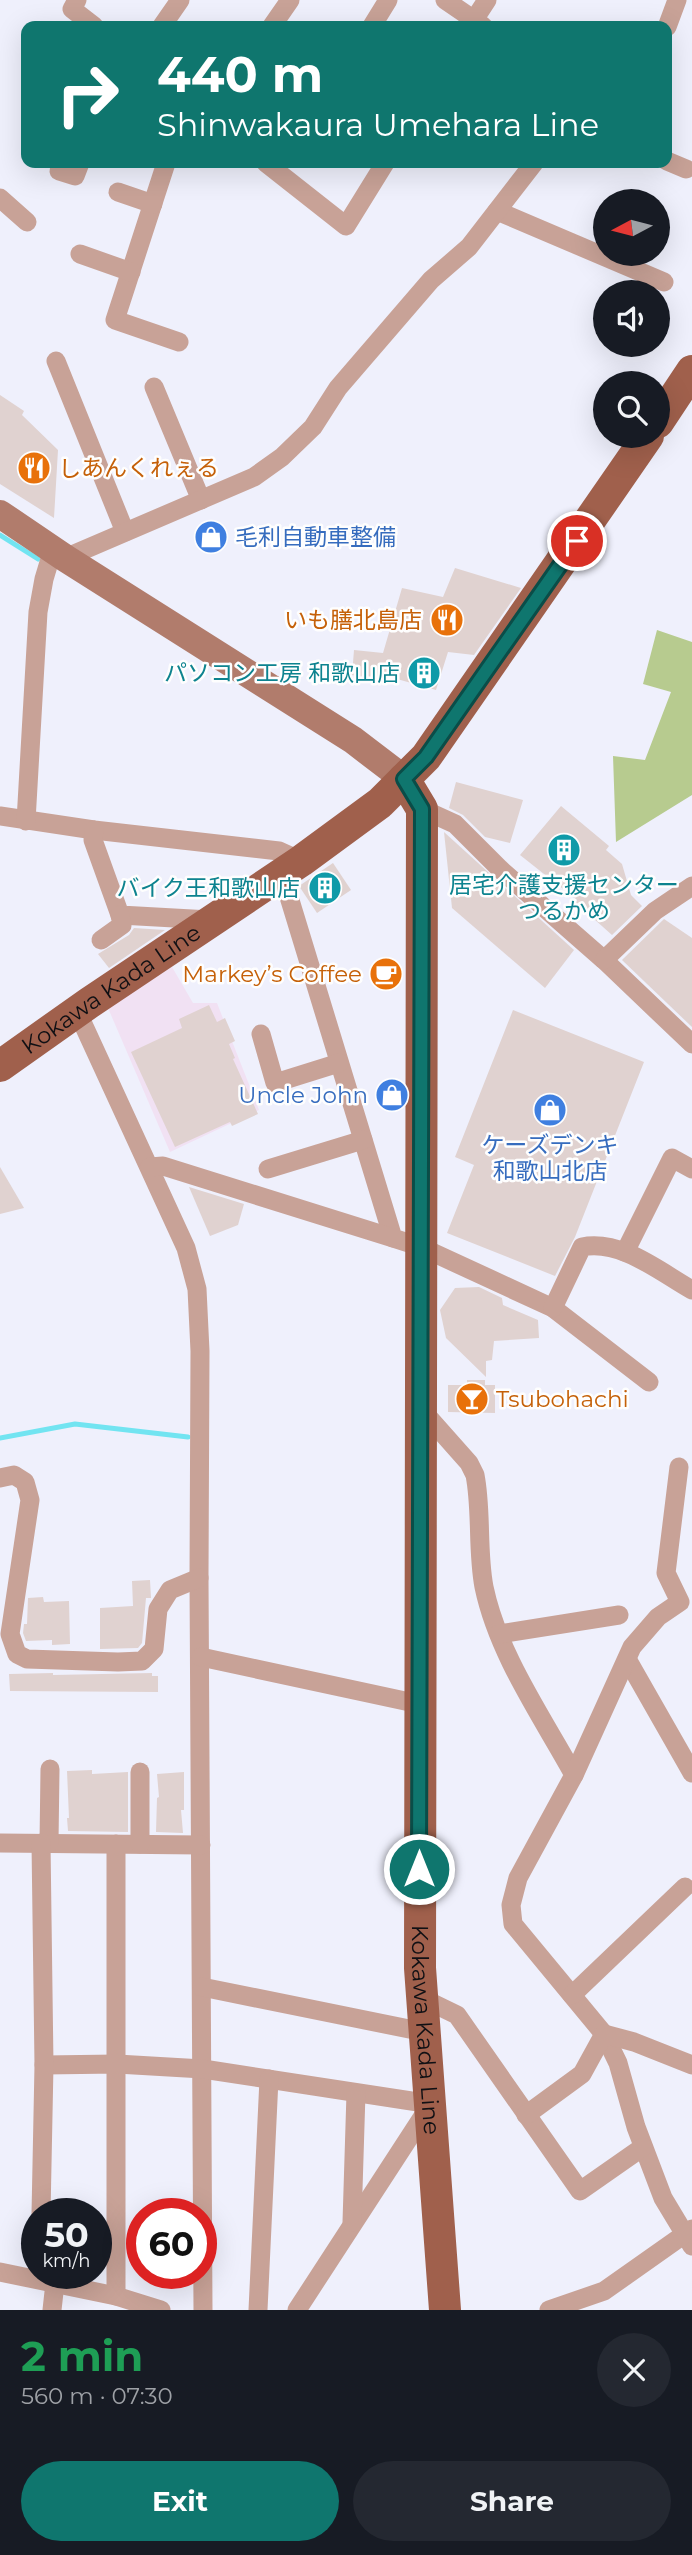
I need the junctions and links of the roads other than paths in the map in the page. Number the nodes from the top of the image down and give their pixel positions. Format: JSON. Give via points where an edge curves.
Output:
{"nodes":[{"id":1,"x":77,"y":0,"type":"edge"},
{"id":2,"x":180,"y":0,"type":"edge"},
{"id":3,"x":290,"y":0,"type":"edge"},
{"id":4,"x":388,"y":0,"type":"edge"},
{"id":5,"x":444,"y":0,"type":"edge"},
{"id":6,"x":487,"y":0,"type":"edge"},
{"id":7,"x":677,"y":0,"type":"edge"},
{"id":8,"x":88,"y":21,"type":"edge"},
{"id":9,"x":165,"y":21,"type":"edge"},
{"id":10,"x":275,"y":21,"type":"edge"},
{"id":11,"x":375,"y":21,"type":"edge"},
{"id":12,"x":472,"y":21,"type":"edge"},
{"id":13,"x":477,"y":21,"type":"edge"},
{"id":14,"x":669,"y":21,"type":"edge"},
{"id":15,"x":672,"y":163,"type":"edge"},
{"id":16,"x":78,"y":168,"type":"edge"},
{"id":17,"x":164,"y":168,"type":"edge"},
{"id":18,"x":280,"y":168,"type":"edge"},
{"id":19,"x":382,"y":168,"type":"edge"},
{"id":20,"x":530,"y":168,"type":"edge"},
{"id":21,"x":686,"y":169,"type":"dead end"},
{"id":22,"x":59,"y":171,"type":"dead end"},
{"id":23,"x":118,"y":192,"type":"dead end"},
{"id":24,"x":0,"y":198,"type":"edge"},
{"id":25,"x":152,"y":204,"type":"junction"},
{"id":26,"x":497,"y":211,"type":"junction"},
{"id":27,"x":27,"y":222,"type":"dead end"},
{"id":28,"x":80,"y":254,"type":"dead end"},
{"id":29,"x":131,"y":272,"type":"junction"},
{"id":30,"x":659,"y":280,"type":"edge"},
{"id":31,"x":179,"y":342,"type":"dead end"},
{"id":32,"x":55,"y":361,"type":"dead end"},
{"id":33,"x":692,"y":372,"type":"edge"},
{"id":34,"x":154,"y":387,"type":"dead end"},
{"id":35,"x":670,"y":404,"type":"edge"},
{"id":36,"x":641,"y":448,"type":"edge"},
{"id":37,"x":201,"y":500,"type":"junction"},
{"id":38,"x":0,"y":514,"type":"edge"},
{"id":39,"x":125,"y":532,"type":"junction"},
{"id":40,"x":59,"y":553,"type":"junction"},
{"id":41,"x":404,"y":779,"type":"junction"},
{"id":42,"x":422,"y":809,"type":"junction"},
{"id":43,"x":0,"y":816,"type":"edge"},
{"id":44,"x":26,"y":821,"type":"junction"},
{"id":45,"x":94,"y":830,"type":"junction"},
{"id":46,"x":291,"y":867,"type":"junction"},
{"id":47,"x":692,"y":886,"type":"edge"},
{"id":48,"x":120,"y":915,"type":"junction"},
{"id":49,"x":210,"y":920,"type":"junction"},
{"id":50,"x":102,"y":940,"type":"dead end"},
{"id":51,"x":604,"y":960,"type":"junction"},
{"id":52,"x":78,"y":1011,"type":"junction"},
{"id":53,"x":261,"y":1034,"type":"dead end"},
{"id":54,"x":692,"y":1044,"type":"edge"},
{"id":55,"x":339,"y":1063,"type":"junction"},
{"id":56,"x":0,"y":1066,"type":"edge"},
{"id":57,"x":363,"y":1140,"type":"junction"},
{"id":58,"x":150,"y":1167,"type":"junction"},
{"id":59,"x":692,"y":1168,"type":"edge"},
{"id":60,"x":268,"y":1169,"type":"dead end"},
{"id":61,"x":407,"y":1242,"type":"junction"},
{"id":62,"x":625,"y":1252,"type":"junction"},
{"id":63,"x":692,"y":1290,"type":"edge"},
{"id":64,"x":553,"y":1308,"type":"junction"},
{"id":65,"x":649,"y":1382,"type":"dead end"},
{"id":66,"x":422,"y":1410,"type":"junction"},
{"id":67,"x":679,"y":1467,"type":"dead end"},
{"id":68,"x":0,"y":1478,"type":"edge"},
{"id":69,"x":199,"y":1578,"type":"junction"},
{"id":70,"x":618,"y":1615,"type":"dead end"},
{"id":71,"x":499,"y":1634,"type":"junction"},
{"id":72,"x":201,"y":1657,"type":"junction"},
{"id":73,"x":627,"y":1659,"type":"junction"},
{"id":74,"x":419,"y":1704,"type":"junction"},
{"id":75,"x":50,"y":1769,"type":"dead end"},
{"id":76,"x":140,"y":1772,"type":"dead end"},
{"id":77,"x":692,"y":1773,"type":"edge"},
{"id":78,"x":574,"y":1774,"type":"junction"},
{"id":79,"x":0,"y":1843,"type":"edge"},
{"id":80,"x":45,"y":1843,"type":"junction"},
{"id":81,"x":116,"y":1844,"type":"junction"},
{"id":82,"x":140,"y":1844,"type":"junction"},
{"id":83,"x":201,"y":1845,"type":"junction"},
{"id":84,"x":685,"y":1887,"type":"dead end"},
{"id":85,"x":202,"y":1987,"type":"junction"},
{"id":86,"x":572,"y":1995,"type":"junction"},
{"id":87,"x":422,"y":1998,"type":"junction"},
{"id":88,"x":424,"y":2032,"type":"junction"},
{"id":89,"x":604,"y":2034,"type":"junction"},
{"id":90,"x":117,"y":2064,"type":"junction"},
{"id":91,"x":692,"y":2064,"type":"edge"},
{"id":92,"x":44,"y":2065,"type":"junction"},
{"id":93,"x":203,"y":2069,"type":"junction"},
{"id":94,"x":269,"y":2079,"type":"junction"},
{"id":95,"x":356,"y":2092,"type":"junction"},
{"id":96,"x":431,"y":2104,"type":"junction"},
{"id":97,"x":526,"y":2115,"type":"junction"},
{"id":98,"x":643,"y":2147,"type":"junction"},
{"id":99,"x":41,"y":2198,"type":"edge"},
{"id":100,"x":352,"y":2224,"type":"junction"},
{"id":101,"x":689,"y":2237,"type":"edge"},
{"id":102,"x":0,"y":2272,"type":"edge"},
{"id":103,"x":21,"y":2275,"type":"edge"},
{"id":104,"x":47,"y":2289,"type":"edge"},
{"id":105,"x":75,"y":2289,"type":"edge"},
{"id":106,"x":107,"y":2300,"type":"edge"},
{"id":107,"x":607,"y":2300,"type":"edge"},
{"id":108,"x":52,"y":2310,"type":"edge"},
{"id":109,"x":161,"y":2310,"type":"edge"},
{"id":110,"x":203,"y":2310,"type":"edge"},
{"id":111,"x":258,"y":2310,"type":"edge"},
{"id":112,"x":297,"y":2310,"type":"edge"},
{"id":113,"x":445,"y":2310,"type":"edge"},
{"id":114,"x":549,"y":2310,"type":"edge"}],
"edges":[{"from":1,"to":8,"type":"street","via":[[72,9]]},
{"from":2,"to":9,"type":"street"},
{"from":3,"to":10,"type":"street"},
{"from":4,"to":11,"type":"street"},
{"from":5,"to":12,"type":"street"},
{"from":6,"to":13,"type":"street"},
{"from":7,"to":14,"type":"street"},
{"from":15,"to":21,"type":"street"},
{"from":16,"to":22,"type":"street","via":[[75,176]]},
{"from":17,"to":25,"type":"street"},
{"from":18,"to":19,"type":"street","via":[[346,226]]},
{"from":20,"to":26,"type":"street"},
{"from":23,"to":25,"type":"street"},
{"from":24,"to":27,"type":"street"},
{"from":25,"to":29,"type":"street"},
{"from":26,"to":30,"type":"street"},
{"from":26,"to":37,"type":"street","via":[[469,247],[430,280],[338,388],[313,427],[254,477]]},
{"from":28,"to":29,"type":"street"},
{"from":29,"to":31,"type":"street","via":[[115,320]]},
{"from":32,"to":39,"type":"street"},
{"from":33,"to":35,"type":"main road"},
{"from":34,"to":37,"type":"street"},
{"from":36,"to":41,"type":"main road","name":"Kokawa Kada Line","via":[[426,757]]},
{"from":37,"to":39,"type":"street"},
{"from":38,"to":40,"type":"main road"},
{"from":39,"to":40,"type":"street"},
{"from":40,"to":41,"type":"main road","via":[[353,740]]},
{"from":40,"to":44,"type":"street","via":[[44,579],[38,612]]},
{"from":41,"to":42,"type":"main road"},
{"from":41,"to":46,"type":"main road","name":"Kokawa Kada Line","via":[[380,803]]},
{"from":42,"to":51,"type":"street","via":[[456,824]]},
{"from":42,"to":61,"type":"main road","name":"Kokawa Kada Line"},
{"from":43,"to":44,"type":"street"},
{"from":44,"to":45,"type":"street"},
{"from":45,"to":46,"type":"street","via":[[279,851]]},
{"from":45,"to":48,"type":"street","via":[[93,840]]},
{"from":46,"to":49,"type":"main road","name":"Kokawa Kada Line"},
{"from":46,"to":55,"type":"street"},
{"from":47,"to":51,"type":"street","via":[[655,911]]},
{"from":48,"to":49,"type":"street"},
{"from":48,"to":50,"type":"street","via":[[122,925]]},
{"from":49,"to":52,"type":"main road","name":"Kokawa Kada Line"},
{"from":51,"to":54,"type":"street"},
{"from":52,"to":56,"type":"main road","name":"Kokawa Kada Line"},
{"from":52,"to":58,"type":"street"},
{"from":53,"to":55,"type":"street","via":[[275,1083]]},
{"from":55,"to":57,"type":"street"},
{"from":57,"to":60,"type":"street"},
{"from":57,"to":61,"type":"street"},
{"from":58,"to":61,"type":"street","via":[[163,1166]]},
{"from":58,"to":69,"type":"street","via":[[186,1248],[197,1289]]},
{"from":59,"to":62,"type":"street","via":[[672,1158]]},
{"from":61,"to":64,"type":"street"},
{"from":61,"to":66,"type":"main road","name":"Kokawa Kada Line"},
{"from":62,"to":63,"type":"street"},
{"from":62,"to":64,"type":"street","via":[[582,1247]]},
{"from":64,"to":65,"type":"street"},
{"from":66,"to":71,"type":"street","via":[[475,1475],[484,1584]]},
{"from":66,"to":74,"type":"main road","name":"Kokawa Kada Line"},
{"from":67,"to":73,"type":"street","via":[[666,1573],[680,1602],[658,1617]]},
{"from":68,"to":69,"type":"street","via":[[14,1475],[25,1482],[30,1500],[10,1634],[17,1654],[27,1659],[142,1661],[154,1649],[158,1609],[170,1590]]},
{"from":69,"to":72,"type":"street"},
{"from":70,"to":71,"type":"street"},
{"from":71,"to":78,"type":"street"},
{"from":72,"to":74,"type":"street"},
{"from":72,"to":83,"type":"street"},
{"from":73,"to":77,"type":"street"},
{"from":73,"to":78,"type":"street"},
{"from":74,"to":87,"type":"main road","name":"Kokawa Kada Line"},
{"from":75,"to":80,"type":"street"},
{"from":76,"to":82,"type":"street"},
{"from":78,"to":86,"type":"street","via":[[518,1878],[511,1905],[513,1924]]},
{"from":79,"to":80,"type":"street"},
{"from":80,"to":81,"type":"street"},
{"from":80,"to":92,"type":"street"},
{"from":81,"to":82,"type":"street"},
{"from":81,"to":90,"type":"street"},
{"from":82,"to":83,"type":"street"},
{"from":83,"to":85,"type":"street"},
{"from":84,"to":86,"type":"street"},
{"from":85,"to":88,"type":"street"},
{"from":85,"to":93,"type":"street"},
{"from":86,"to":89,"type":"street"},
{"from":87,"to":88,"type":"main road","name":"Kokawa Kada Line"},
{"from":87,"to":97,"type":"street","via":[[457,2015]]},
{"from":88,"to":96,"type":"main road","name":"Kokawa Kada Line"},
{"from":89,"to":91,"type":"street"},
{"from":89,"to":97,"type":"street","via":[[582,2074]]},
{"from":89,"to":98,"type":"street","via":[[618,2063]]},
{"from":90,"to":92,"type":"street"},
{"from":90,"to":93,"type":"street"},
{"from":90,"to":106,"type":"street"},
{"from":92,"to":99,"type":"street"},
{"from":93,"to":94,"type":"street"},
{"from":93,"to":110,"type":"street"},
{"from":94,"to":95,"type":"street"},
{"from":94,"to":111,"type":"street"},
{"from":95,"to":96,"type":"street"},
{"from":95,"to":100,"type":"street"},
{"from":96,"to":100,"type":"street"},
{"from":96,"to":113,"type":"main road","name":"Kokawa Kada Line"},
{"from":97,"to":98,"type":"street","via":[[580,2191]]},
{"from":98,"to":101,"type":"street","via":[[663,2198]]},
{"from":100,"to":112,"type":"street"},
{"from":101,"to":107,"type":"street"},
{"from":102,"to":103,"type":"street"},
{"from":104,"to":108,"type":"street"},
{"from":105,"to":106,"type":"street"},
{"from":106,"to":109,"type":"street"},
{"from":107,"to":114,"type":"street"}]}
